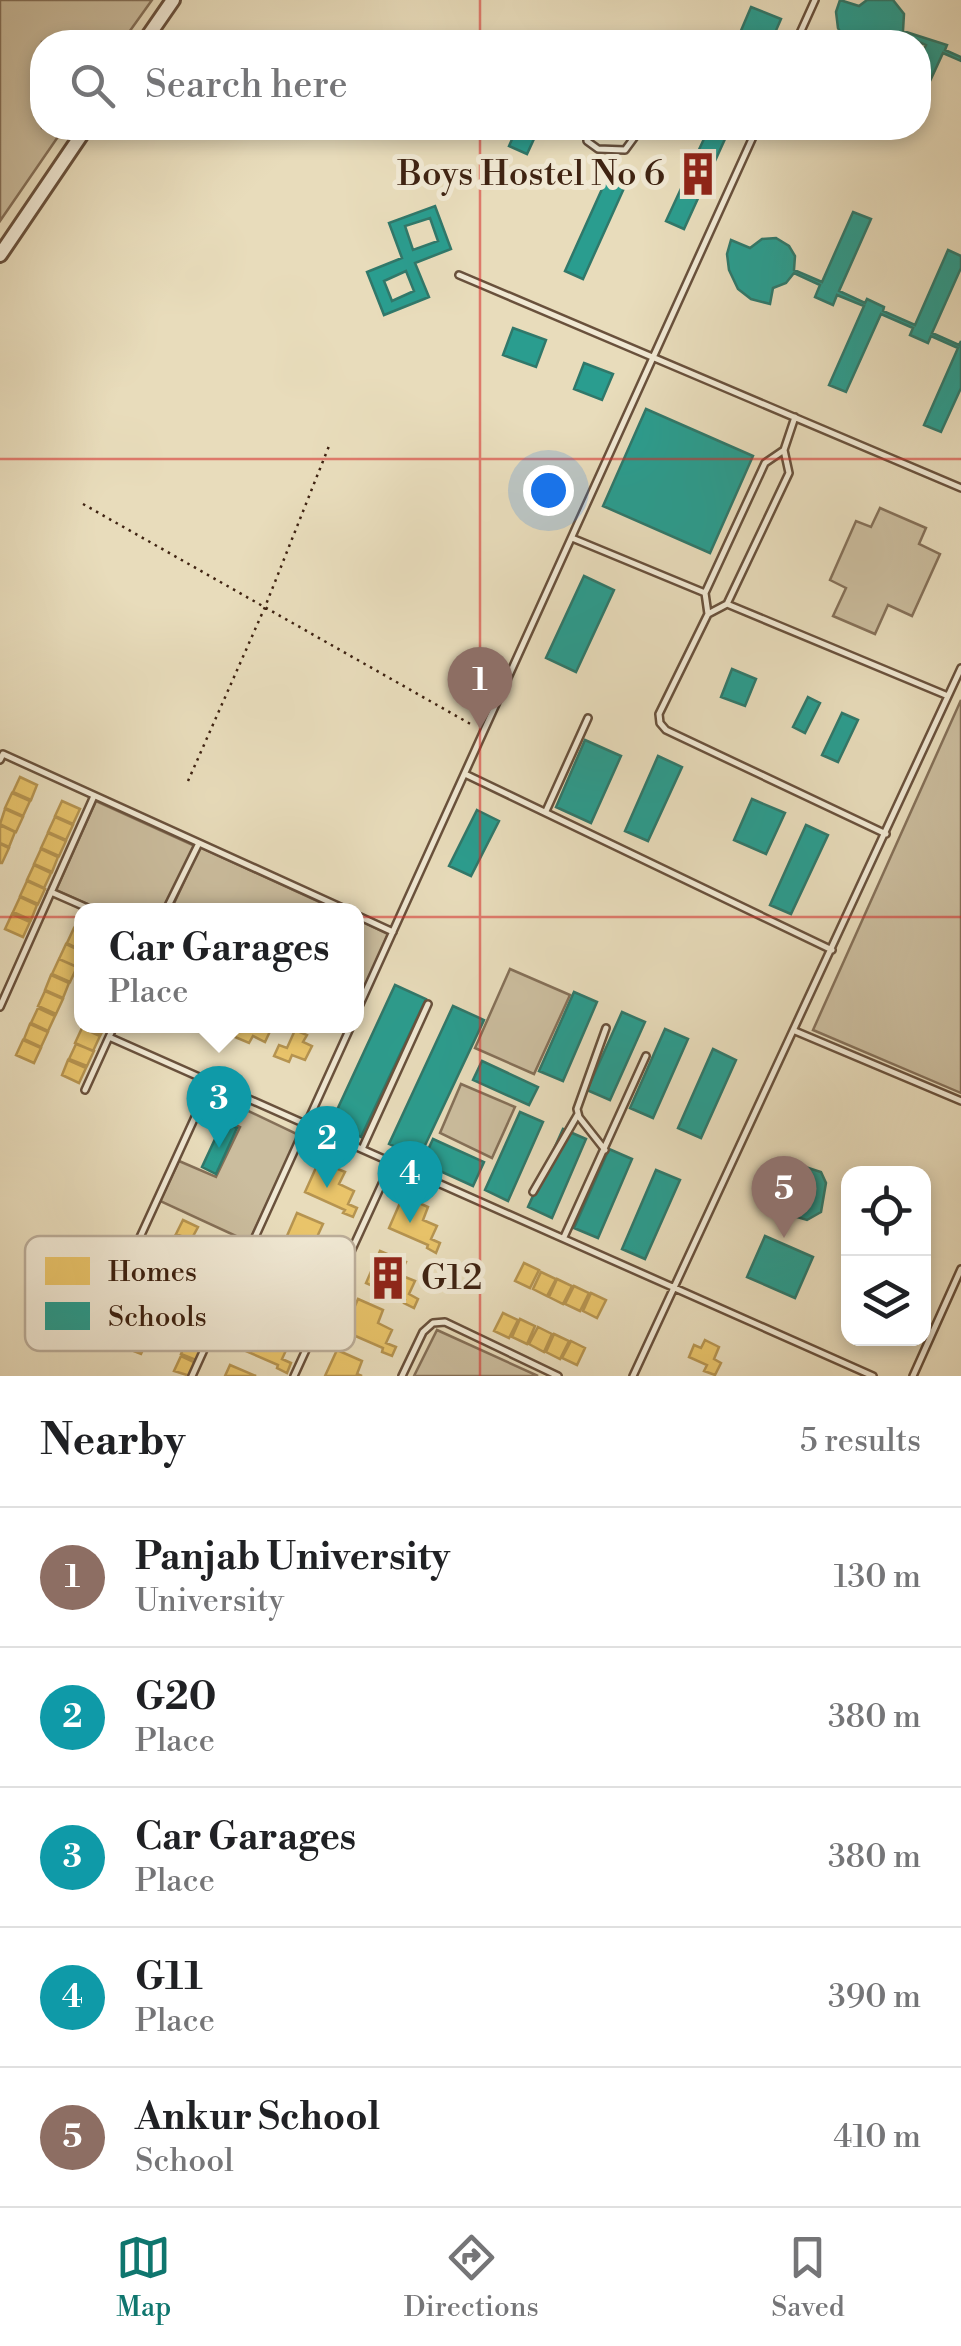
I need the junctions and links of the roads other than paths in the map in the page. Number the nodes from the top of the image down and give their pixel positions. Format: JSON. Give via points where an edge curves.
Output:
{"nodes":[{"id":1,"x":174,"y":0,"type":"edge"},
{"id":2,"x":815,"y":0,"type":"edge"},
{"id":3,"x":153,"y":30,"type":"edge"},
{"id":4,"x":801,"y":30,"type":"edge"},
{"id":5,"x":78,"y":140,"type":"edge"},
{"id":6,"x":587,"y":140,"type":"edge"},
{"id":7,"x":632,"y":140,"type":"edge"},
{"id":8,"x":752,"y":140,"type":"edge"},
{"id":9,"x":0,"y":255,"type":"edge"},
{"id":10,"x":459,"y":275,"type":"dead end"},
{"id":11,"x":654,"y":356,"type":"junction"},
{"id":12,"x":795,"y":417,"type":"junction"},
{"id":13,"x":784,"y":450,"type":"junction"},
{"id":14,"x":961,"y":488,"type":"edge"},
{"id":15,"x":572,"y":538,"type":"junction"},
{"id":16,"x":704,"y":593,"type":"junction"},
{"id":17,"x":727,"y":604,"type":"junction"},
{"id":18,"x":708,"y":614,"type":"junction"},
{"id":19,"x":961,"y":668,"type":"edge"},
{"id":20,"x":948,"y":696,"type":"junction"},
{"id":21,"x":588,"y":718,"type":"dead end"},
{"id":22,"x":0,"y":760,"type":"edge"},
{"id":23,"x":465,"y":774,"type":"junction"},
{"id":24,"x":94,"y":796,"type":"junction"},
{"id":25,"x":546,"y":811,"type":"junction"},
{"id":26,"x":886,"y":834,"type":"junction"},
{"id":27,"x":199,"y":843,"type":"junction"},
{"id":28,"x":52,"y":892,"type":"junction"},
{"id":29,"x":76,"y":903,"type":"edge"},
{"id":30,"x":169,"y":903,"type":"edge"},
{"id":31,"x":331,"y":903,"type":"edge"},
{"id":32,"x":364,"y":919,"type":"edge"},
{"id":33,"x":393,"y":932,"type":"junction"},
{"id":34,"x":832,"y":950,"type":"junction"},
{"id":35,"x":364,"y":995,"type":"edge"},
{"id":36,"x":428,"y":1004,"type":"dead end"},
{"id":37,"x":0,"y":1008,"type":"edge"},
{"id":38,"x":606,"y":1028,"type":"dead end"},
{"id":39,"x":795,"y":1032,"type":"junction"},
{"id":40,"x":111,"y":1033,"type":"edge"},
{"id":41,"x":345,"y":1033,"type":"edge"},
{"id":42,"x":109,"y":1037,"type":"junction"},
{"id":43,"x":646,"y":1056,"type":"dead end"},
{"id":44,"x":211,"y":1082,"type":"junction"},
{"id":45,"x":85,"y":1090,"type":"dead end"},
{"id":46,"x":961,"y":1101,"type":"edge"},
{"id":47,"x":578,"y":1114,"type":"junction"},
{"id":48,"x":306,"y":1124,"type":"junction"},
{"id":49,"x":362,"y":1149,"type":"junction"},
{"id":50,"x":605,"y":1150,"type":"junction"},
{"id":51,"x":392,"y":1162,"type":"junction"},
{"id":52,"x":533,"y":1192,"type":"dead end"},
{"id":53,"x":141,"y":1236,"type":"edge"},
{"id":54,"x":255,"y":1236,"type":"edge"},
{"id":55,"x":564,"y":1238,"type":"junction"},
{"id":56,"x":355,"y":1243,"type":"edge"},
{"id":57,"x":961,"y":1269,"type":"edge"},
{"id":58,"x":675,"y":1288,"type":"junction"},
{"id":59,"x":203,"y":1351,"type":"edge"},
{"id":60,"x":305,"y":1351,"type":"edge"},
{"id":61,"x":860,"y":1373,"type":"edge"},
{"id":62,"x":192,"y":1376,"type":"edge"},
{"id":63,"x":294,"y":1376,"type":"edge"},
{"id":64,"x":402,"y":1376,"type":"edge"},
{"id":65,"x":558,"y":1376,"type":"edge"},
{"id":66,"x":633,"y":1376,"type":"edge"},
{"id":67,"x":873,"y":1376,"type":"edge"},
{"id":68,"x":913,"y":1376,"type":"edge"}],
"edges":[{"from":1,"to":3,"type":"street"},
{"from":2,"to":4,"type":"lane"},
{"from":5,"to":9,"type":"street"},
{"from":6,"to":7,"type":"lane","via":[[598,149],[625,150]]},
{"from":8,"to":11,"type":"lane"},
{"from":10,"to":11,"type":"lane"},
{"from":11,"to":12,"type":"lane"},
{"from":11,"to":15,"type":"lane"},
{"from":12,"to":13,"type":"lane"},
{"from":12,"to":14,"type":"lane"},
{"from":13,"to":16,"type":"lane","via":[[765,463]]},
{"from":13,"to":17,"type":"lane","via":[[789,473]]},
{"from":15,"to":16,"type":"lane"},
{"from":15,"to":23,"type":"lane"},
{"from":16,"to":18,"type":"lane"},
{"from":17,"to":18,"type":"lane"},
{"from":17,"to":20,"type":"lane"},
{"from":18,"to":26,"type":"lane","via":[[658,714],[660,724]]},
{"from":19,"to":20,"type":"lane"},
{"from":20,"to":26,"type":"lane"},
{"from":21,"to":25,"type":"lane"},
{"from":22,"to":24,"type":"lane","via":[[3,754]]},
{"from":23,"to":25,"type":"lane"},
{"from":23,"to":33,"type":"lane"},
{"from":24,"to":27,"type":"lane"},
{"from":24,"to":28,"type":"lane"},
{"from":25,"to":34,"type":"lane"},
{"from":26,"to":34,"type":"lane"},
{"from":27,"to":30,"type":"lane"},
{"from":27,"to":31,"type":"lane"},
{"from":28,"to":29,"type":"lane"},
{"from":28,"to":37,"type":"lane"},
{"from":32,"to":33,"type":"lane"},
{"from":33,"to":35,"type":"lane"},
{"from":34,"to":39,"type":"lane"},
{"from":36,"to":49,"type":"lane"},
{"from":38,"to":47,"type":"lane"},
{"from":39,"to":46,"type":"lane"},
{"from":39,"to":58,"type":"lane"},
{"from":40,"to":42,"type":"lane"},
{"from":41,"to":48,"type":"lane"},
{"from":42,"to":44,"type":"lane"},
{"from":42,"to":45,"type":"lane"},
{"from":43,"to":50,"type":"lane"},
{"from":44,"to":48,"type":"lane"},
{"from":44,"to":53,"type":"lane"},
{"from":47,"to":50,"type":"lane"},
{"from":47,"to":52,"type":"lane"},
{"from":48,"to":49,"type":"lane"},
{"from":48,"to":54,"type":"lane"},
{"from":49,"to":51,"type":"lane"},
{"from":50,"to":55,"type":"lane"},
{"from":51,"to":55,"type":"lane"},
{"from":51,"to":56,"type":"lane"},
{"from":55,"to":58,"type":"lane"},
{"from":57,"to":68,"type":"lane"},
{"from":58,"to":61,"type":"lane"},
{"from":58,"to":66,"type":"lane"},
{"from":59,"to":62,"type":"lane"},
{"from":60,"to":63,"type":"lane"},
{"from":61,"to":67,"type":"lane"},
{"from":64,"to":65,"type":"lane","via":[[423,1332],[445,1322]]}]}
